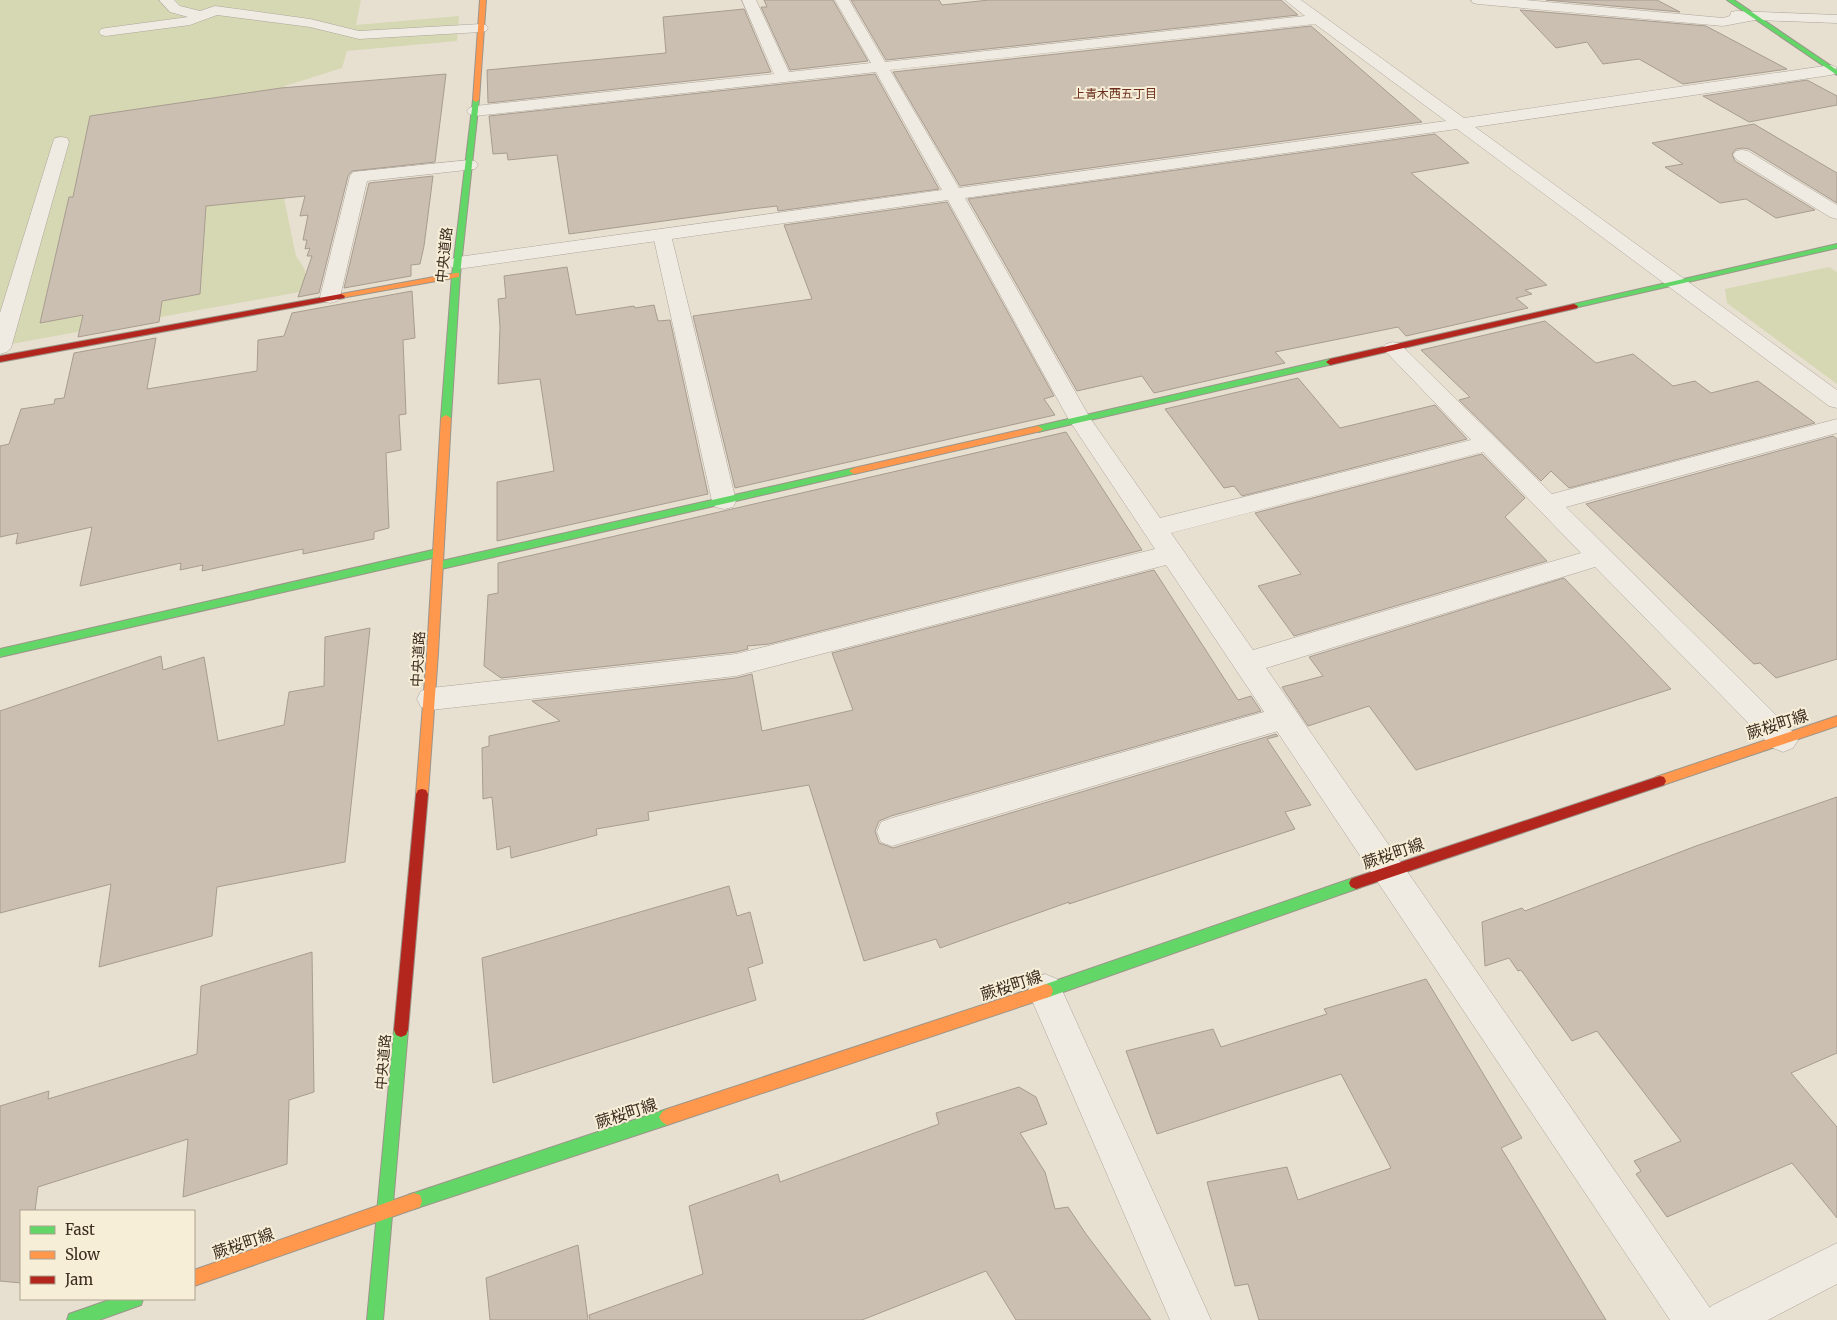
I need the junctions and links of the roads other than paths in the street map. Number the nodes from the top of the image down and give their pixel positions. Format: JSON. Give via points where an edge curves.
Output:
{"nodes":[{"id":1,"x":166,"y":0,"type":"edge"},
{"id":2,"x":483,"y":0,"type":"edge"},
{"id":3,"x":749,"y":0,"type":"edge"},
{"id":4,"x":842,"y":0,"type":"edge"},
{"id":5,"x":1292,"y":0,"type":"edge"},
{"id":6,"x":1478,"y":0,"type":"edge"},
{"id":7,"x":1564,"y":0,"type":"edge"},
{"id":8,"x":1730,"y":0,"type":"edge"},
{"id":9,"x":211,"y":9,"type":"edge"},
{"id":10,"x":1754,"y":16,"type":"junction"},
{"id":11,"x":1837,"y":19,"type":"edge"},
{"id":12,"x":1319,"y":20,"type":"junction"},
{"id":13,"x":481,"y":28,"type":"junction"},
{"id":14,"x":106,"y":32,"type":"dead end"},
{"id":15,"x":881,"y":67,"type":"junction"},
{"id":16,"x":1834,"y":71,"type":"edge"},
{"id":17,"x":784,"y":78,"type":"junction"},
{"id":18,"x":476,"y":111,"type":"junction"},
{"id":19,"x":1460,"y":124,"type":"junction"},
{"id":20,"x":60,"y":142,"type":"dead end"},
{"id":21,"x":1742,"y":155,"type":"dead end"},
{"id":22,"x":469,"y":165,"type":"junction"},
{"id":23,"x":954,"y":195,"type":"junction"},
{"id":24,"x":1837,"y":213,"type":"edge"},
{"id":25,"x":662,"y":234,"type":"junction"},
{"id":26,"x":1837,"y":246,"type":"edge"},
{"id":27,"x":457,"y":269,"type":"junction"},
{"id":28,"x":1675,"y":283,"type":"junction"},
{"id":29,"x":330,"y":298,"type":"junction"},
{"id":30,"x":0,"y":348,"type":"edge"},
{"id":31,"x":1393,"y":348,"type":"junction"},
{"id":32,"x":0,"y":359,"type":"edge"},
{"id":33,"x":1837,"y":401,"type":"edge"},
{"id":34,"x":1080,"y":420,"type":"junction"},
{"id":35,"x":1837,"y":426,"type":"edge"},
{"id":36,"x":1488,"y":443,"type":"junction"},
{"id":37,"x":724,"y":500,"type":"junction"},
{"id":38,"x":1548,"y":503,"type":"junction"},
{"id":39,"x":1155,"y":528,"type":"junction"},
{"id":40,"x":437,"y":553,"type":"junction"},
{"id":41,"x":1172,"y":554,"type":"junction"},
{"id":42,"x":1601,"y":556,"type":"junction"},
{"id":43,"x":437,"y":566,"type":"junction"},
{"id":44,"x":0,"y":653,"type":"edge"},
{"id":45,"x":1247,"y":663,"type":"junction"},
{"id":46,"x":431,"y":700,"type":"junction"},
{"id":47,"x":1285,"y":718,"type":"junction"},
{"id":48,"x":1834,"y":726,"type":"edge"},
{"id":49,"x":1783,"y":740,"type":"junction"},
{"id":50,"x":892,"y":832,"type":"dead end"},
{"id":51,"x":1390,"y":872,"type":"junction"},
{"id":52,"x":1046,"y":991,"type":"junction"},
{"id":53,"x":384,"y":1210,"type":"junction"},
{"id":54,"x":1837,"y":1264,"type":"edge"},
{"id":55,"x":195,"y":1278,"type":"edge"},
{"id":56,"x":132,"y":1300,"type":"edge"},
{"id":57,"x":75,"y":1320,"type":"edge"},
{"id":58,"x":375,"y":1320,"type":"edge"},
{"id":59,"x":1191,"y":1320,"type":"edge"},
{"id":60,"x":1694,"y":1320,"type":"edge"},
{"id":61,"x":1724,"y":1320,"type":"edge"}],
"edges":[{"from":1,"to":9,"type":"street","via":[[175,9]]},
{"from":2,"to":13,"type":"main road","name":"中央道路"},
{"from":3,"to":17,"type":"street"},
{"from":4,"to":15,"type":"street"},
{"from":5,"to":12,"type":"street"},
{"from":6,"to":10,"type":"street","via":[[1723,22]]},
{"from":7,"to":10,"type":"street"},
{"from":8,"to":10,"type":"main road"},
{"from":9,"to":13,"type":"street","via":[[310,23],[358,36]]},
{"from":9,"to":14,"type":"street","via":[[190,21]]},
{"from":10,"to":11,"type":"street"},
{"from":10,"to":16,"type":"main road"},
{"from":12,"to":15,"type":"street"},
{"from":12,"to":19,"type":"street"},
{"from":13,"to":18,"type":"main road","name":"中央道路"},
{"from":15,"to":17,"type":"street"},
{"from":15,"to":23,"type":"street"},
{"from":16,"to":19,"type":"street"},
{"from":17,"to":18,"type":"street"},
{"from":18,"to":22,"type":"main road","name":"中央道路"},
{"from":19,"to":23,"type":"street"},
{"from":19,"to":28,"type":"street"},
{"from":20,"to":30,"type":"street"},
{"from":21,"to":24,"type":"street"},
{"from":22,"to":27,"type":"main road","name":"中央道路"},
{"from":22,"to":29,"type":"street","via":[[359,176]]},
{"from":23,"to":25,"type":"street"},
{"from":23,"to":34,"type":"street"},
{"from":25,"to":27,"type":"street"},
{"from":25,"to":37,"type":"street"},
{"from":26,"to":28,"type":"main road"},
{"from":27,"to":29,"type":"main road"},
{"from":27,"to":40,"type":"main road","name":"中央道路"},
{"from":28,"to":31,"type":"main road"},
{"from":28,"to":33,"type":"street"},
{"from":29,"to":32,"type":"main road"},
{"from":31,"to":34,"type":"main road"},
{"from":31,"to":36,"type":"street"},
{"from":34,"to":37,"type":"main road"},
{"from":34,"to":39,"type":"street"},
{"from":35,"to":38,"type":"street"},
{"from":36,"to":38,"type":"street"},
{"from":36,"to":39,"type":"street"},
{"from":37,"to":43,"type":"main road"},
{"from":38,"to":42,"type":"street"},
{"from":39,"to":41,"type":"street"},
{"from":40,"to":43,"type":"main road","name":"中央道路"},
{"from":40,"to":44,"type":"main road"},
{"from":41,"to":45,"type":"street"},
{"from":41,"to":46,"type":"street","via":[[736,665]]},
{"from":42,"to":45,"type":"street"},
{"from":42,"to":49,"type":"street"},
{"from":43,"to":46,"type":"main road","name":"中央道路"},
{"from":45,"to":47,"type":"street"},
{"from":46,"to":53,"type":"main road","name":"中央道路"},
{"from":47,"to":50,"type":"street"},
{"from":47,"to":51,"type":"street"},
{"from":48,"to":49,"type":"main road","name":"蕨桜町線"},
{"from":49,"to":51,"type":"main road","name":"蕨桜町線"},
{"from":51,"to":52,"type":"main road","name":"蕨桜町線"},
{"from":51,"to":60,"type":"street"},
{"from":52,"to":53,"type":"main road","name":"蕨桜町線"},
{"from":52,"to":59,"type":"street"},
{"from":53,"to":55,"type":"main road","name":"蕨桜町線"},
{"from":53,"to":58,"type":"main road","name":"中央道路"},
{"from":54,"to":61,"type":"street"},
{"from":56,"to":57,"type":"main road"}]}
